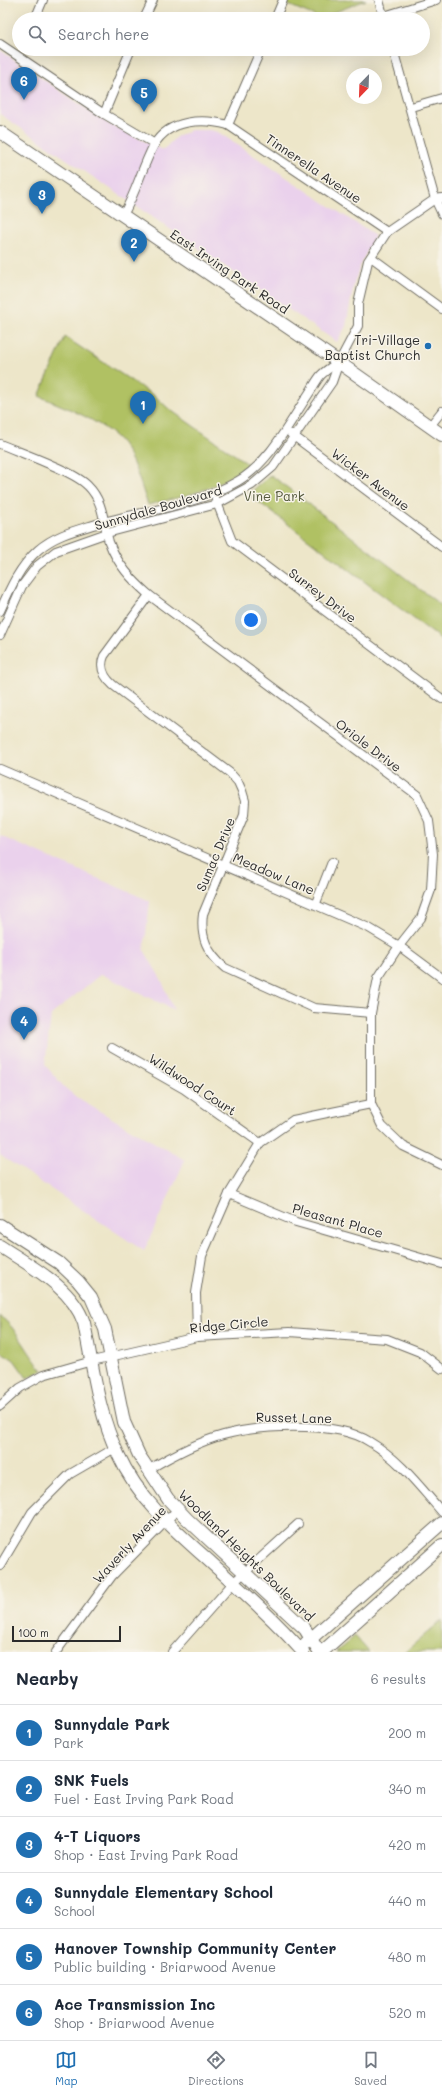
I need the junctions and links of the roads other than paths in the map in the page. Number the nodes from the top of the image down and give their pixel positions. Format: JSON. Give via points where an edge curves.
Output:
{"nodes":[{"id":1,"x":43,"y":0,"type":"edge"},
{"id":2,"x":153,"y":0,"type":"edge"},
{"id":3,"x":283,"y":0,"type":"edge"},
{"id":4,"x":379,"y":0,"type":"edge"},
{"id":5,"x":436,"y":0,"type":"edge"},
{"id":6,"x":38,"y":12,"type":"edge"},
{"id":7,"x":147,"y":12,"type":"edge"},
{"id":8,"x":278,"y":12,"type":"edge"},
{"id":9,"x":382,"y":12,"type":"edge"},
{"id":10,"x":401,"y":12,"type":"edge"},
{"id":11,"x":0,"y":44,"type":"edge"},
{"id":12,"x":12,"y":49,"type":"edge"},
{"id":13,"x":25,"y":56,"type":"edge"},
{"id":14,"x":129,"y":56,"type":"edge"},
{"id":15,"x":258,"y":56,"type":"edge"},
{"id":16,"x":396,"y":56,"type":"edge"},
{"id":17,"x":442,"y":98,"type":"edge"},
{"id":18,"x":411,"y":107,"type":"junction"},
{"id":19,"x":104,"y":114,"type":"junction"},
{"id":20,"x":228,"y":125,"type":"junction"},
{"id":21,"x":0,"y":132,"type":"edge"},
{"id":22,"x":155,"y":144,"type":"junction"},
{"id":23,"x":439,"y":198,"type":"edge"},
{"id":24,"x":442,"y":214,"type":"edge"},
{"id":25,"x":123,"y":215,"type":"junction"},
{"id":26,"x":387,"y":232,"type":"junction"},
{"id":27,"x":371,"y":257,"type":"junction"},
{"id":28,"x":442,"y":309,"type":"edge"},
{"id":29,"x":339,"y":362,"type":"junction"},
{"id":30,"x":442,"y":411,"type":"edge"},
{"id":31,"x":430,"y":426,"type":"junction"},
{"id":32,"x":284,"y":430,"type":"junction"},
{"id":33,"x":442,"y":435,"type":"edge"},
{"id":34,"x":294,"y":436,"type":"junction"},
{"id":35,"x":0,"y":444,"type":"edge"},
{"id":36,"x":213,"y":493,"type":"junction"},
{"id":37,"x":217,"y":504,"type":"junction"},
{"id":38,"x":105,"y":522,"type":"junction"},
{"id":39,"x":107,"y":533,"type":"junction"},
{"id":40,"x":442,"y":548,"type":"edge"},
{"id":41,"x":149,"y":595,"type":"junction"},
{"id":42,"x":0,"y":611,"type":"edge"},
{"id":43,"x":0,"y":635,"type":"edge"},
{"id":44,"x":442,"y":699,"type":"edge"},
{"id":45,"x":0,"y":769,"type":"edge"},
{"id":46,"x":332,"y":862,"type":"dead end"},
{"id":47,"x":223,"y":864,"type":"junction"},
{"id":48,"x":316,"y":903,"type":"junction"},
{"id":49,"x":399,"y":946,"type":"junction"},
{"id":50,"x":442,"y":978,"type":"edge"},
{"id":51,"x":371,"y":1014,"type":"junction"},
{"id":52,"x":112,"y":1048,"type":"dead end"},
{"id":53,"x":371,"y":1104,"type":"junction"},
{"id":54,"x":260,"y":1143,"type":"junction"},
{"id":55,"x":442,"y":1165,"type":"edge"},
{"id":56,"x":229,"y":1194,"type":"junction"},
{"id":57,"x":0,"y":1225,"type":"edge"},
{"id":58,"x":0,"y":1246,"type":"edge"},
{"id":59,"x":442,"y":1264,"type":"edge"},
{"id":60,"x":197,"y":1336,"type":"junction"},
{"id":61,"x":111,"y":1357,"type":"junction"},
{"id":62,"x":92,"y":1361,"type":"junction"},
{"id":63,"x":442,"y":1369,"type":"edge"},
{"id":64,"x":0,"y":1406,"type":"edge"},
{"id":65,"x":115,"y":1448,"type":"junction"},
{"id":66,"x":148,"y":1470,"type":"junction"},
{"id":67,"x":177,"y":1510,"type":"junction"},
{"id":68,"x":442,"y":1512,"type":"edge"},
{"id":69,"x":166,"y":1521,"type":"junction"},
{"id":70,"x":442,"y":1523,"type":"edge"},
{"id":71,"x":298,"y":1524,"type":"dead end"},
{"id":72,"x":442,"y":1545,"type":"edge"},
{"id":73,"x":0,"y":1566,"type":"edge"},
{"id":74,"x":245,"y":1573,"type":"junction"},
{"id":75,"x":233,"y":1583,"type":"junction"},
{"id":76,"x":312,"y":1638,"type":"junction"},
{"id":77,"x":300,"y":1651,"type":"edge"},
{"id":78,"x":56,"y":1652,"type":"edge"},
{"id":79,"x":172,"y":1652,"type":"edge"},
{"id":80,"x":321,"y":1652,"type":"edge"}],
"edges":[{"from":1,"to":6,"type":"street"},
{"from":2,"to":7,"type":"street"},
{"from":3,"to":8,"type":"street"},
{"from":4,"to":9,"type":"street"},
{"from":5,"to":10,"type":"street"},
{"from":11,"to":12,"type":"street"},
{"from":13,"to":19,"type":"street"},
{"from":14,"to":19,"type":"street"},
{"from":15,"to":20,"type":"street"},
{"from":16,"to":18,"type":"street"},
{"from":17,"to":18,"type":"street"},
{"from":18,"to":23,"type":"street"},
{"from":19,"to":22,"type":"street"},
{"from":20,"to":22,"type":"street","via":[[196,120],[168,131]]},
{"from":20,"to":26,"type":"street","name":"Tinnerella Avenue"},
{"from":21,"to":25,"type":"street","name":"East Irving Park Road"},
{"from":22,"to":25,"type":"street"},
{"from":23,"to":24,"type":"street"},
{"from":23,"to":26,"type":"street"},
{"from":25,"to":29,"type":"street","name":"East Irving Park Road"},
{"from":26,"to":27,"type":"street"},
{"from":27,"to":28,"type":"street"},
{"from":27,"to":29,"type":"street","via":[[358,304],[358,326]]},
{"from":29,"to":31,"type":"street","name":"East Irving Park Road"},
{"from":29,"to":32,"type":"street","name":"Sunnydale Boulevard","via":[[321,375]]},
{"from":29,"to":34,"type":"street","name":"Sunnydale Boulevard","via":[[332,382]]},
{"from":30,"to":31,"type":"street"},
{"from":31,"to":33,"type":"street","name":"East Irving Park Road"},
{"from":32,"to":34,"type":"street","name":"Wicker Avenue"},
{"from":32,"to":36,"type":"street","name":"Sunnydale Boulevard","via":[[250,472],[239,481]]},
{"from":34,"to":37,"type":"street","name":"Sunnydale Boulevard","via":[[273,467],[261,478]]},
{"from":34,"to":40,"type":"street","name":"Wicker Avenue"},
{"from":35,"to":38,"type":"street","name":"Oriole Drive","via":[[82,481],[99,500]]},
{"from":36,"to":37,"type":"street","name":"Surrey Drive"},
{"from":36,"to":38,"type":"street","name":"Sunnydale Boulevard"},
{"from":37,"to":39,"type":"street","name":"Sunnydale Boulevard"},
{"from":37,"to":44,"type":"street","name":"Surrey Drive","via":[[232,541]]},
{"from":38,"to":39,"type":"street","name":"Oriole Drive"},
{"from":38,"to":42,"type":"street","name":"Sunnydale Boulevard","via":[[59,536],[38,550],[14,580]]},
{"from":39,"to":41,"type":"street","name":"Oriole Drive","via":[[119,563],[132,580]]},
{"from":39,"to":43,"type":"street","name":"Sunnydale Boulevard","via":[[56,551],[44,559],[19,591]]},
{"from":41,"to":47,"type":"street","name":"Sumac Drive","via":[[106,652],[102,660],[102,671],[113,685],[230,773],[238,782],[245,801],[244,815]]},
{"from":41,"to":49,"type":"street","name":"Oriole Drive","via":[[417,795],[429,821],[433,854],[431,890],[421,918]]},
{"from":45,"to":47,"type":"street","name":"Meadow Lane"},
{"from":46,"to":48,"type":"street"},
{"from":47,"to":48,"type":"street","name":"Meadow Lane"},
{"from":47,"to":51,"type":"street","name":"Sumac Drive","via":[[206,904],[201,928],[204,942],[213,958],[237,975],[314,1008]]},
{"from":48,"to":49,"type":"street","name":"Meadow Lane","via":[[369,928]]},
{"from":49,"to":50,"type":"street","name":"Meadow Lane"},
{"from":49,"to":51,"type":"street","name":"Oriole Drive","via":[[378,978]]},
{"from":51,"to":53,"type":"street","name":"Oriole Drive"},
{"from":52,"to":54,"type":"street","name":"Wildwood Court","via":[[184,1089]]},
{"from":53,"to":54,"type":"street","via":[[293,1120]]},
{"from":53,"to":55,"type":"street","name":"Oriole Drive","via":[[382,1126],[403,1146]]},
{"from":54,"to":56,"type":"street"},
{"from":56,"to":59,"type":"street","name":"Pleasant Place","via":[[296,1222]]},
{"from":56,"to":60,"type":"street","via":[[202,1256],[196,1292]]},
{"from":57,"to":61,"type":"street","name":"Woodland Heights Boulevard","via":[[59,1263],[83,1286],[101,1316]]},
{"from":58,"to":62,"type":"street","via":[[42,1274],[73,1302],[84,1323]]},
{"from":60,"to":61,"type":"street","name":"Ridge Circle"},
{"from":60,"to":63,"type":"street","name":"Ridge Circle","via":[[289,1332],[387,1339],[420,1352]]},
{"from":61,"to":62,"type":"street","name":"Ridge Circle"},
{"from":61,"to":66,"type":"street","name":"Woodland Heights Boulevard","via":[[124,1422]]},
{"from":62,"to":64,"type":"street","name":"Ridge Circle","via":[[34,1378]]},
{"from":62,"to":65,"type":"street","via":[[100,1405]]},
{"from":65,"to":69,"type":"street","via":[[135,1485]]},
{"from":65,"to":73,"type":"street","via":[[70,1474],[32,1512]]},
{"from":66,"to":67,"type":"street","name":"Woodland Heights Boulevard"},
{"from":66,"to":68,"type":"street","name":"Russet Lane","via":[[199,1442],[251,1428],[274,1426],[336,1430],[353,1434],[383,1450],[401,1466]]},
{"from":67,"to":69,"type":"street","name":"Waverly Avenue"},
{"from":67,"to":74,"type":"street","name":"Woodland Heights Boulevard"},
{"from":69,"to":75,"type":"street"},
{"from":69,"to":78,"type":"street","name":"Waverly Avenue","via":[[112,1576]]},
{"from":70,"to":76,"type":"street"},
{"from":71,"to":74,"type":"street"},
{"from":72,"to":80,"type":"street"},
{"from":74,"to":75,"type":"street"},
{"from":74,"to":76,"type":"street","name":"Woodland Heights Boulevard"},
{"from":75,"to":77,"type":"street"},
{"from":75,"to":79,"type":"street"},
{"from":76,"to":77,"type":"street"},
{"from":76,"to":80,"type":"street","name":"Woodland Heights Boulevard"}]}
